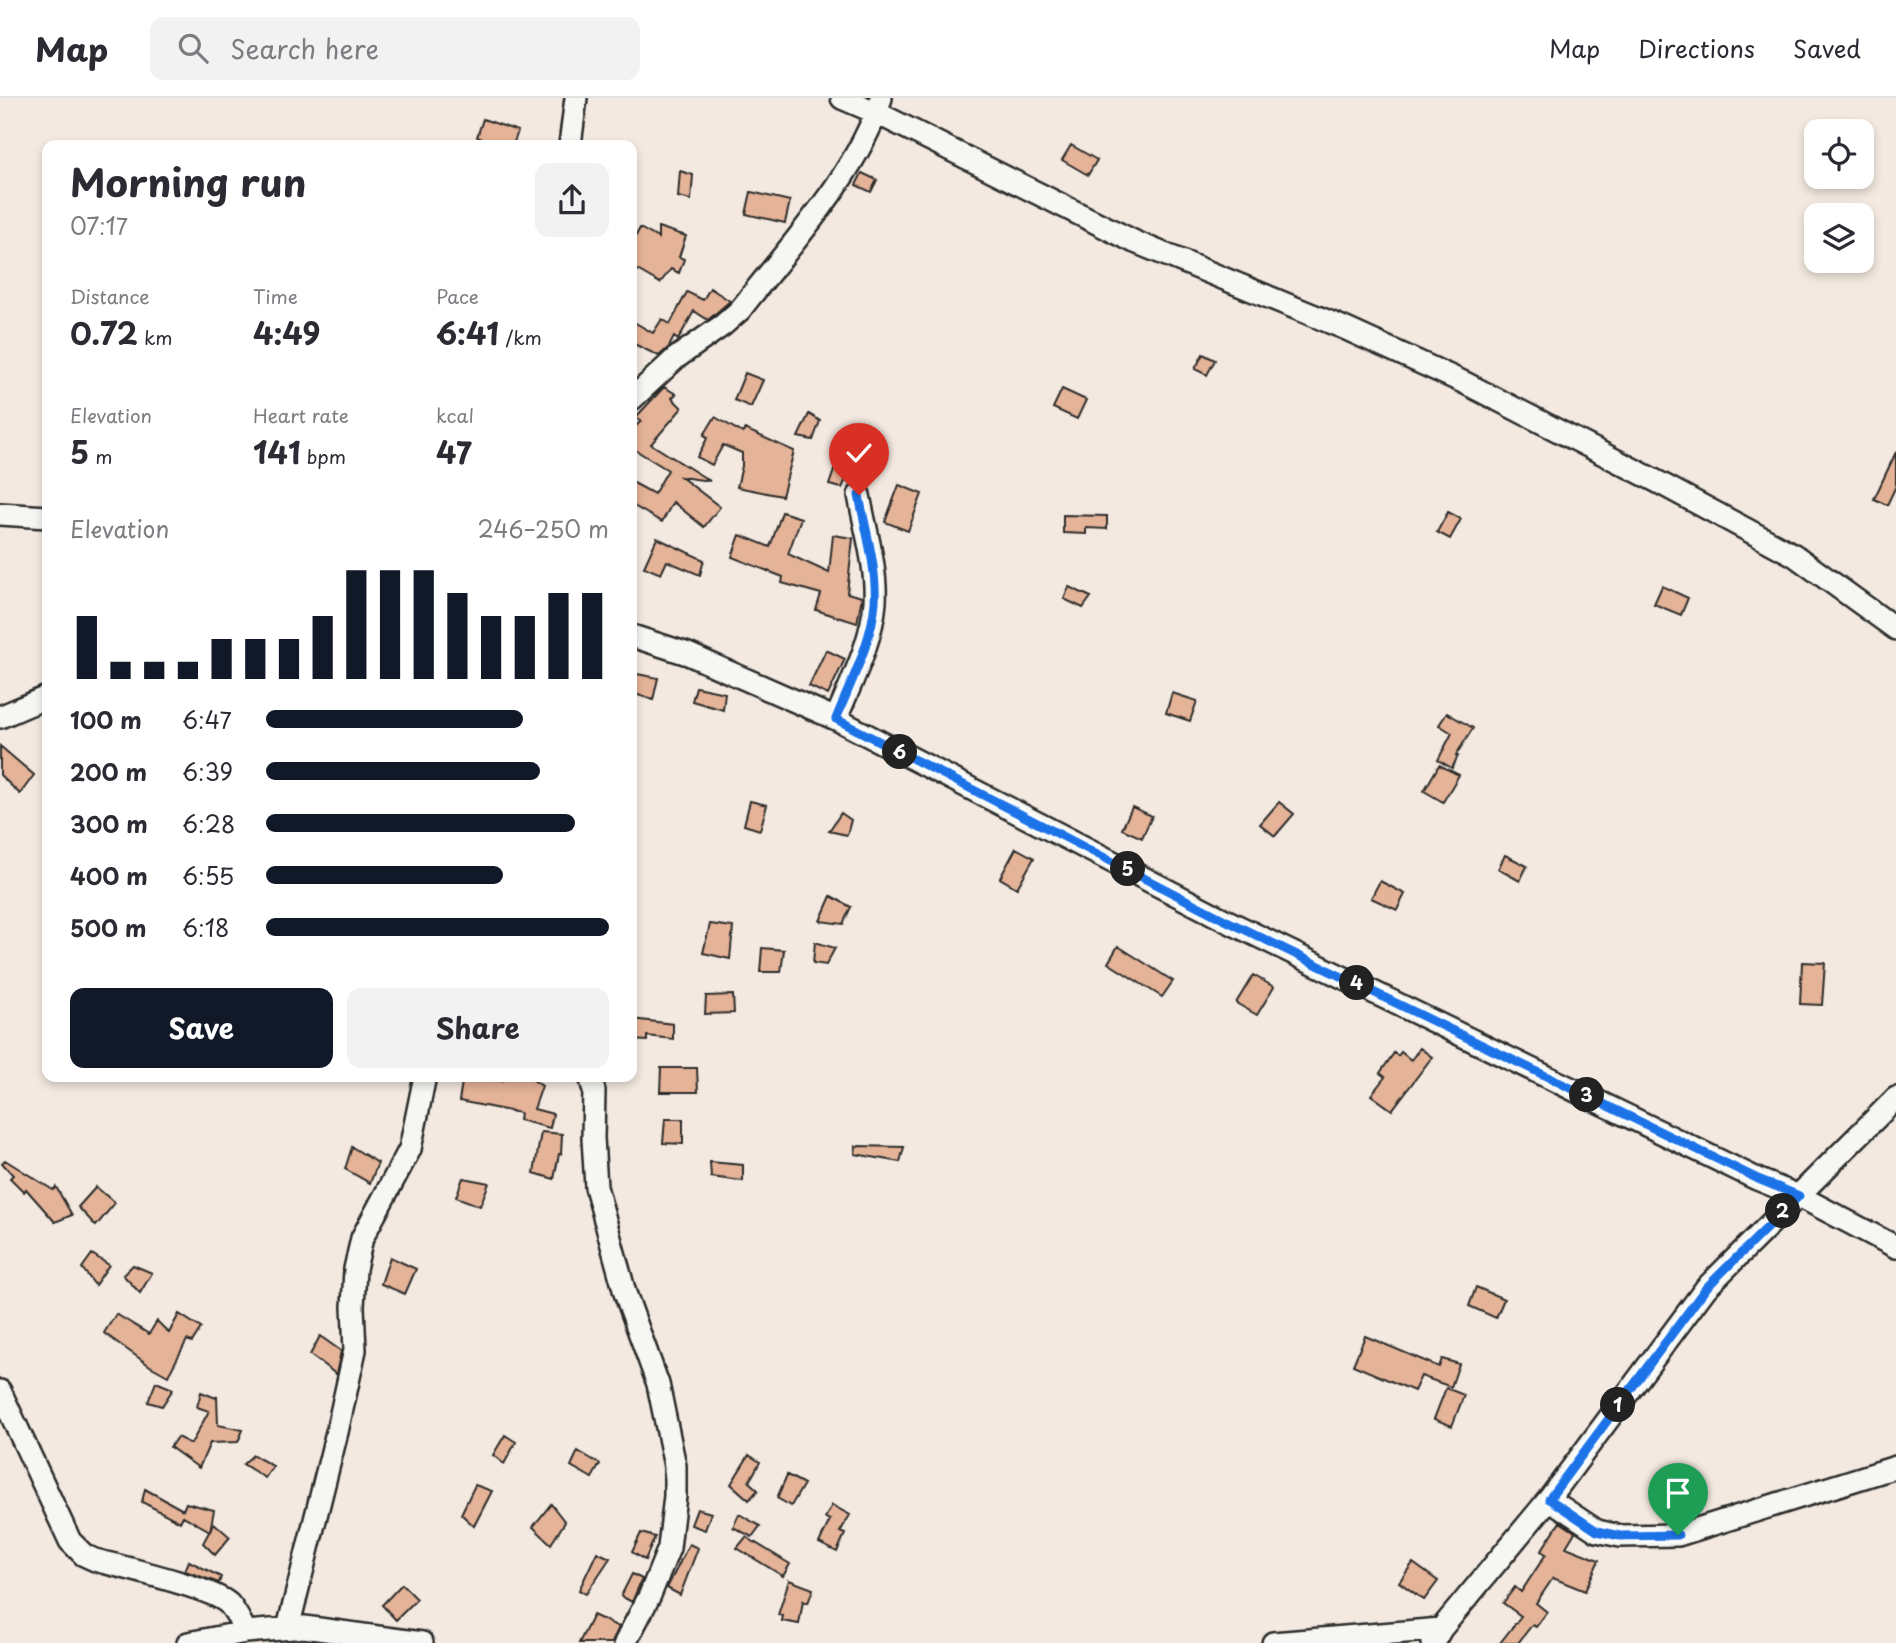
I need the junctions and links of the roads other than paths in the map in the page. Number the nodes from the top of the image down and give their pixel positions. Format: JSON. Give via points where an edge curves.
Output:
{"nodes":[{"id":1,"x":576,"y":98,"type":"edge"},
{"id":2,"x":842,"y":98,"type":"edge"},
{"id":3,"x":879,"y":105,"type":"edge"},
{"id":4,"x":571,"y":140,"type":"edge"},
{"id":5,"x":637,"y":394,"type":"edge"},
{"id":6,"x":859,"y":495,"type":"dead end"},
{"id":7,"x":0,"y":514,"type":"edge"},
{"id":8,"x":42,"y":517,"type":"edge"},
{"id":9,"x":1896,"y":629,"type":"edge"},
{"id":10,"x":637,"y":638,"type":"edge"},
{"id":11,"x":42,"y":699,"type":"edge"},
{"id":12,"x":0,"y":717,"type":"edge"},
{"id":13,"x":836,"y":719,"type":"junction"},
{"id":14,"x":424,"y":1082,"type":"edge"},
{"id":15,"x":592,"y":1082,"type":"edge"},
{"id":16,"x":1896,"y":1098,"type":"edge"},
{"id":17,"x":1799,"y":1196,"type":"junction"},
{"id":18,"x":1896,"y":1247,"type":"edge"},
{"id":19,"x":0,"y":1391,"type":"edge"},
{"id":20,"x":1896,"y":1467,"type":"edge"},
{"id":21,"x":1549,"y":1499,"type":"junction"},
{"id":22,"x":288,"y":1628,"type":"junction"},
{"id":23,"x":246,"y":1632,"type":"junction"},
{"id":24,"x":1437,"y":1636,"type":"edge"},
{"id":25,"x":188,"y":1643,"type":"edge"},
{"id":26,"x":422,"y":1643,"type":"edge"},
{"id":27,"x":625,"y":1643,"type":"edge"},
{"id":28,"x":1273,"y":1643,"type":"edge"}],
"edges":[{"from":1,"to":4,"type":"street"},
{"from":2,"to":3,"type":"street"},
{"from":3,"to":5,"type":"street","via":[[847,170],[740,310]]},
{"from":3,"to":9,"type":"street","via":[[1135,242],[1465,383],[1794,555]]},
{"from":6,"to":13,"type":"street","via":[[875,600],[867,640]]},
{"from":7,"to":8,"type":"street"},
{"from":10,"to":13,"type":"street","via":[[688,654]]},
{"from":11,"to":12,"type":"street"},
{"from":13,"to":17,"type":"street","via":[[1225,920]]},
{"from":14,"to":22,"type":"street","via":[[410,1149],[362,1238],[355,1269],[355,1349]]},
{"from":15,"to":27,"type":"street","via":[[596,1187],[625,1293],[658,1384],[674,1466],[669,1549]]},
{"from":16,"to":17,"type":"street"},
{"from":17,"to":18,"type":"street"},
{"from":17,"to":21,"type":"street","via":[[1706,1288]]},
{"from":19,"to":23,"type":"street","via":[[70,1541],[84,1555],[223,1600]]},
{"from":20,"to":21,"type":"street","via":[[1678,1535],[1620,1536],[1597,1531]]},
{"from":21,"to":24,"type":"street"},
{"from":22,"to":23,"type":"street"},
{"from":22,"to":26,"type":"street"},
{"from":23,"to":25,"type":"street"},
{"from":24,"to":28,"type":"street"}]}
